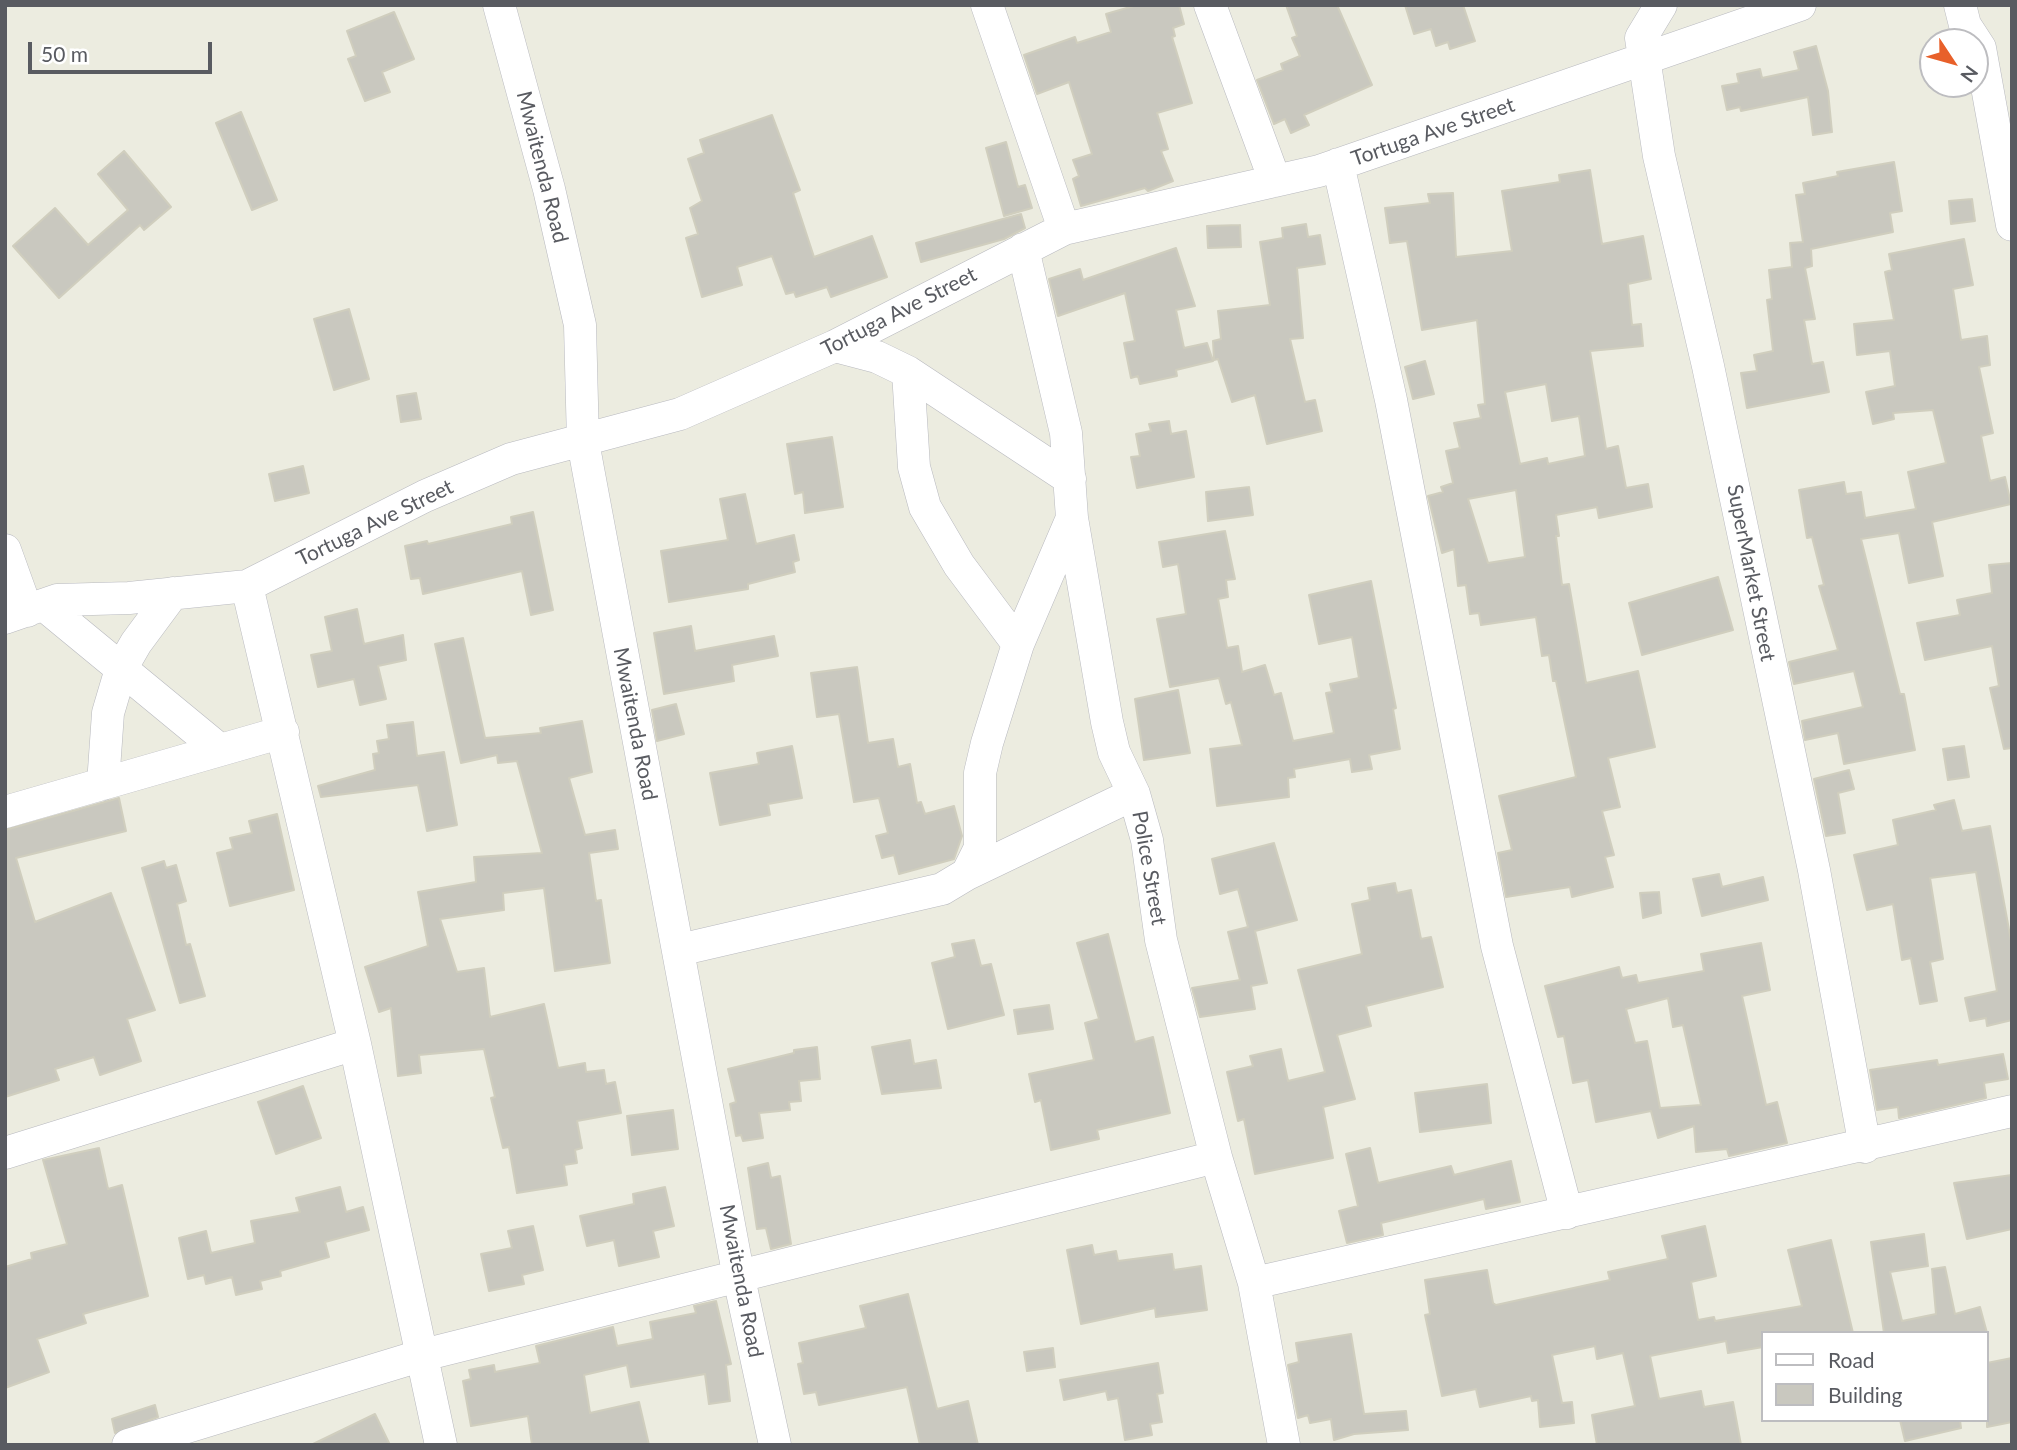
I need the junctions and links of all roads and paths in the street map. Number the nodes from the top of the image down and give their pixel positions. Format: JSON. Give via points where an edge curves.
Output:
{"nodes":[{"id":1,"x":499,"y":5,"type":"edge"},
{"id":2,"x":987,"y":5,"type":"edge"},
{"id":3,"x":1210,"y":5,"type":"edge"},
{"id":4,"x":1661,"y":5,"type":"edge"},
{"id":5,"x":1800,"y":5,"type":"edge"},
{"id":6,"x":1963,"y":15,"type":"edge"},
{"id":7,"x":1645,"y":58,"type":"junction"},
{"id":8,"x":1338,"y":164,"type":"junction"},
{"id":9,"x":1275,"y":181,"type":"junction"},
{"id":10,"x":2012,"y":225,"type":"edge"},
{"id":11,"x":1064,"y":229,"type":"junction"},
{"id":12,"x":1023,"y":249,"type":"junction"},
{"id":13,"x":835,"y":346,"type":"junction"},
{"id":14,"x":908,"y":372,"type":"junction"},
{"id":15,"x":583,"y":442,"type":"junction"},
{"id":16,"x":1070,"y":479,"type":"junction"},
{"id":17,"x":1072,"y":518,"type":"junction"},
{"id":18,"x":5,"y":550,"type":"edge"},
{"id":19,"x":247,"y":586,"type":"junction"},
{"id":20,"x":173,"y":593,"type":"junction"},
{"id":21,"x":25,"y":611,"type":"edge"},
{"id":22,"x":1018,"y":644,"type":"junction"},
{"id":23,"x":121,"y":669,"type":"junction"},
{"id":24,"x":283,"y":732,"type":"junction"},
{"id":25,"x":220,"y":750,"type":"junction"},
{"id":26,"x":103,"y":784,"type":"junction"},
{"id":27,"x":1135,"y":794,"type":"junction"},
{"id":28,"x":5,"y":812,"type":"edge"},
{"id":29,"x":967,"y":874,"type":"junction"},
{"id":30,"x":679,"y":950,"type":"junction"},
{"id":31,"x":355,"y":1044,"type":"junction"},
{"id":32,"x":2012,"y":1111,"type":"edge"},
{"id":33,"x":1865,"y":1147,"type":"junction"},
{"id":34,"x":5,"y":1153,"type":"edge"},
{"id":35,"x":1216,"y":1157,"type":"junction"},
{"id":36,"x":1567,"y":1213,"type":"junction"},
{"id":37,"x":739,"y":1278,"type":"junction"},
{"id":38,"x":1254,"y":1283,"type":"junction"},
{"id":39,"x":423,"y":1355,"type":"junction"},
{"id":40,"x":128,"y":1445,"type":"edge"},
{"id":41,"x":441,"y":1445,"type":"edge"},
{"id":42,"x":775,"y":1445,"type":"edge"},
{"id":43,"x":1284,"y":1445,"type":"edge"}],
"edges":[{"from":1,"to":15,"type":"street","name":"Mwaitenda Road","via":[[580,326]]},
{"from":2,"to":11,"type":"street"},
{"from":3,"to":9,"type":"street"},
{"from":4,"to":7,"type":"street","name":"SuperMarket Street","via":[[1641,38]]},
{"from":5,"to":7,"type":"street","name":"Tortuga Ave Street"},
{"from":6,"to":10,"type":"street","via":[[1980,48]]},
{"from":7,"to":8,"type":"street","name":"Tortuga Ave Street"},
{"from":7,"to":33,"type":"street","name":"SuperMarket Street","via":[[1659,156],[1814,870]]},
{"from":8,"to":9,"type":"street","name":"Tortuga Ave Street"},
{"from":8,"to":36,"type":"street","via":[[1391,400],[1497,946]]},
{"from":9,"to":11,"type":"street","name":"Tortuga Ave Street"},
{"from":11,"to":12,"type":"street","name":"Tortuga Ave Street"},
{"from":12,"to":13,"type":"street","name":"Tortuga Ave Street"},
{"from":12,"to":16,"type":"street","name":"Police Street","via":[[1066,433]]},
{"from":13,"to":14,"type":"street","via":[[877,357]]},
{"from":13,"to":15,"type":"street","name":"Tortuga Ave Street","via":[[680,414]]},
{"from":14,"to":16,"type":"street"},
{"from":14,"to":22,"type":"street","via":[[914,467],[925,507],[959,565]]},
{"from":15,"to":19,"type":"street","name":"Tortuga Ave Street","via":[[511,459],[425,496]]},
{"from":15,"to":30,"type":"street","name":"Mwaitenda Road"},
{"from":16,"to":17,"type":"street","name":"Police Street"},
{"from":17,"to":22,"type":"street"},
{"from":17,"to":27,"type":"street","name":"Police Street","via":[[1107,722],[1114,752]]},
{"from":18,"to":21,"type":"street"},
{"from":19,"to":20,"type":"street","name":"Tortuga Ave Street"},
{"from":19,"to":24,"type":"street"},
{"from":20,"to":21,"type":"street","name":"Tortuga Ave Street","via":[[57,600]]},
{"from":20,"to":23,"type":"street"},
{"from":21,"to":23,"type":"street"},
{"from":22,"to":29,"type":"street","via":[[980,773],[980,848]]},
{"from":23,"to":25,"type":"street"},
{"from":23,"to":26,"type":"street","via":[[107,713]]},
{"from":24,"to":25,"type":"street"},
{"from":24,"to":31,"type":"street"},
{"from":25,"to":26,"type":"street"},
{"from":26,"to":28,"type":"street"},
{"from":27,"to":29,"type":"street"},
{"from":27,"to":35,"type":"street","name":"Police Street","via":[[1147,840],[1161,940]]},
{"from":29,"to":30,"type":"street","via":[[942,889]]},
{"from":30,"to":37,"type":"street","name":"Mwaitenda Road"},
{"from":31,"to":34,"type":"street"},
{"from":31,"to":39,"type":"street"},
{"from":32,"to":33,"type":"street"},
{"from":33,"to":36,"type":"street"},
{"from":35,"to":37,"type":"street"},
{"from":35,"to":38,"type":"street","name":"Police Street"},
{"from":36,"to":38,"type":"street"},
{"from":37,"to":39,"type":"street"},
{"from":37,"to":42,"type":"street","name":"Mwaitenda Road"},
{"from":38,"to":43,"type":"street","name":"Police Street"},
{"from":39,"to":40,"type":"street"},
{"from":39,"to":41,"type":"street"}]}
